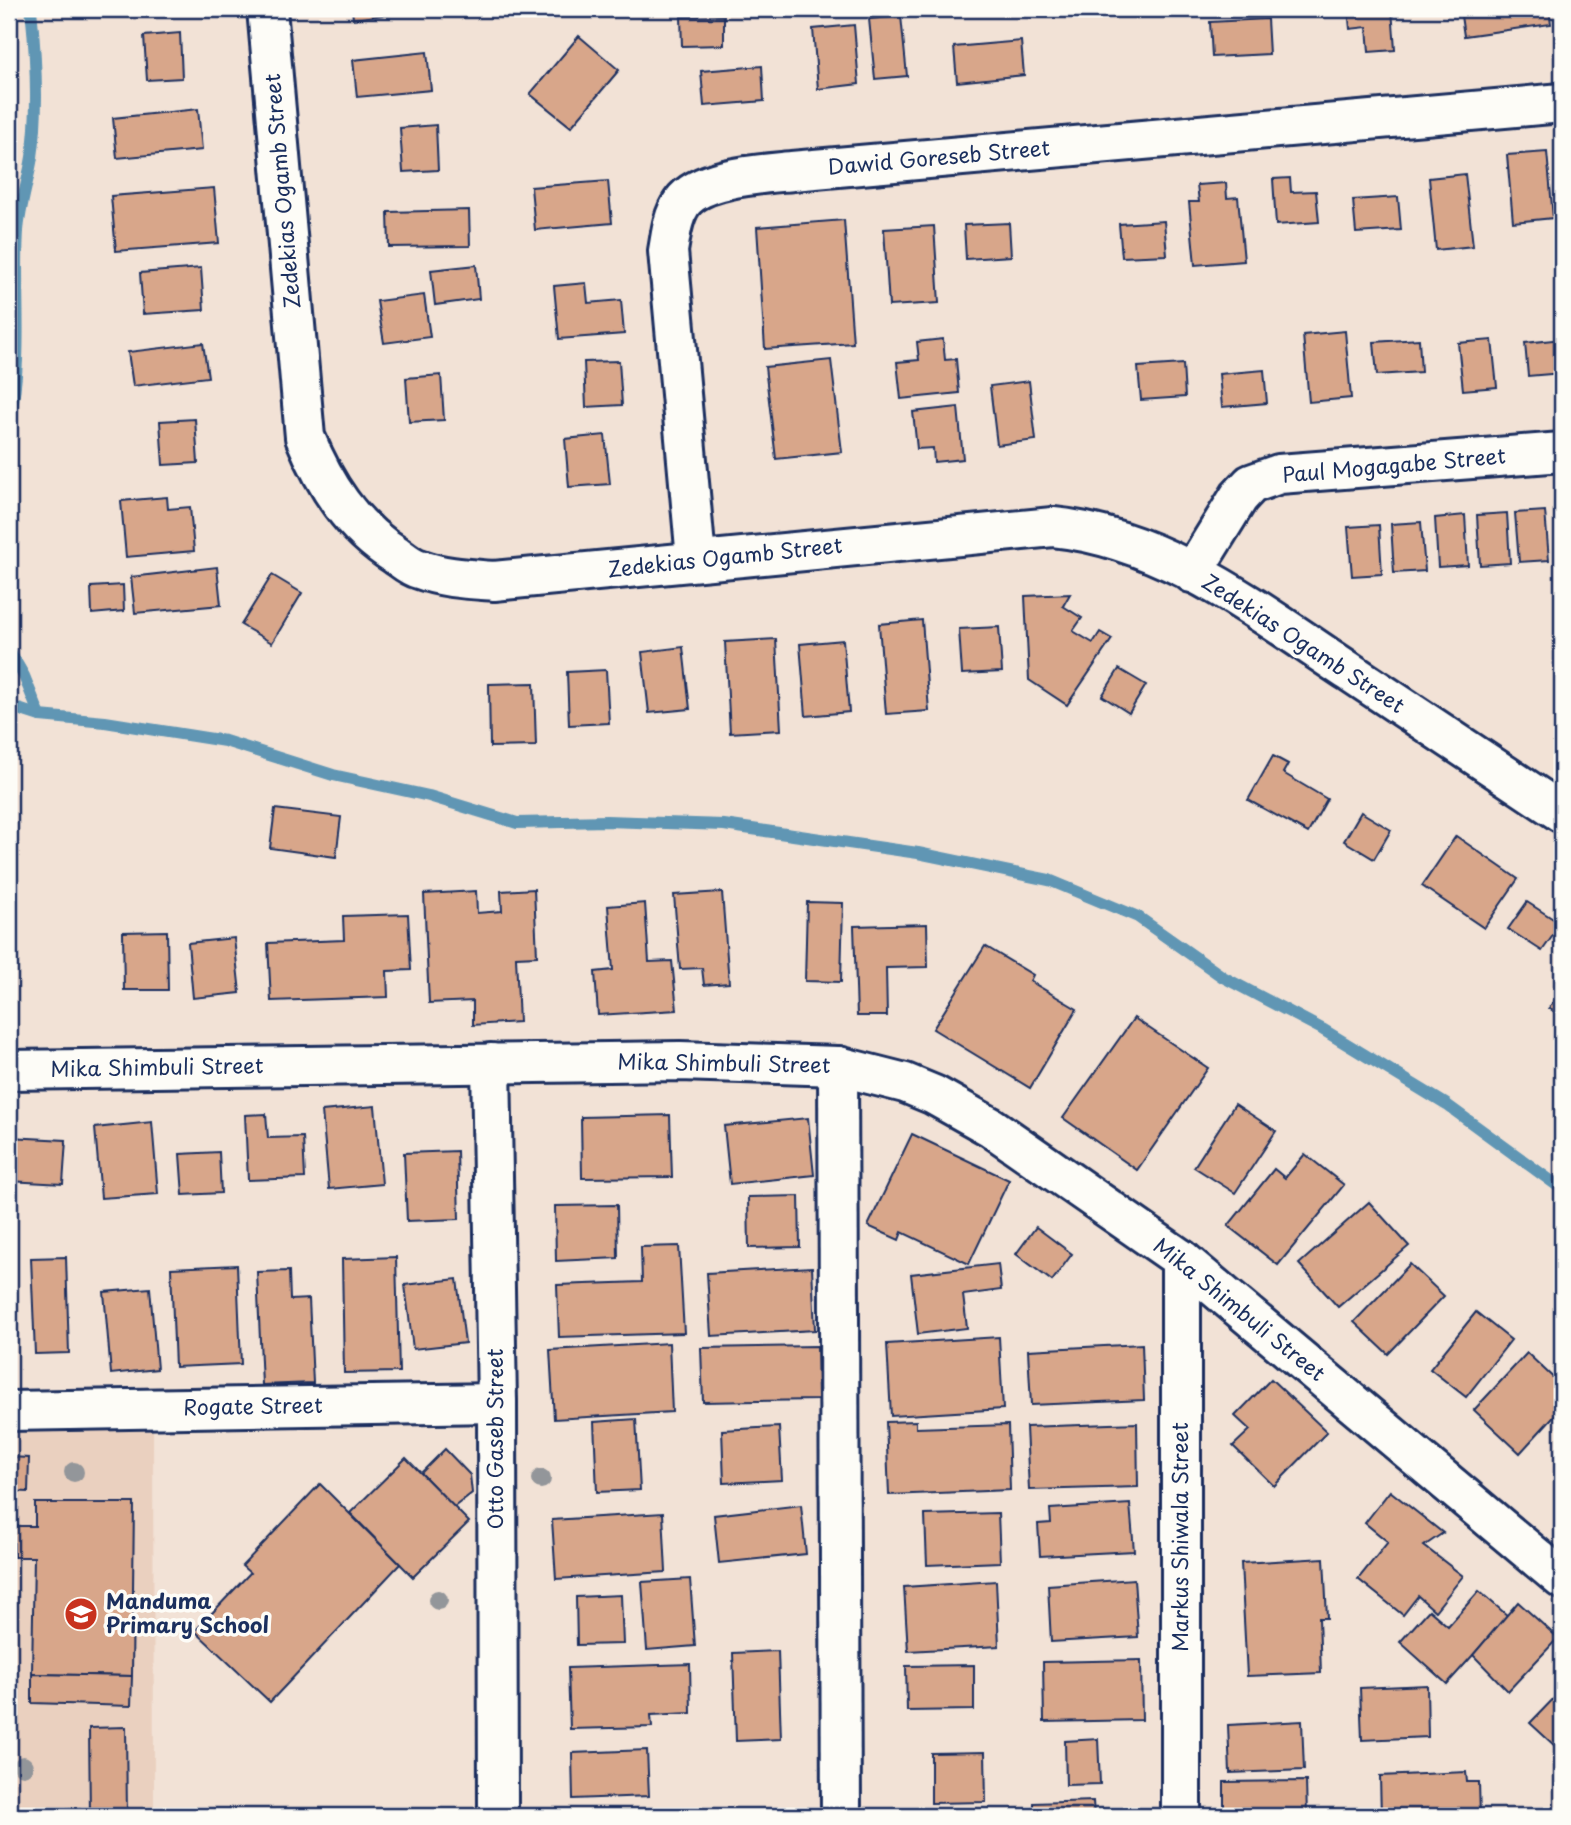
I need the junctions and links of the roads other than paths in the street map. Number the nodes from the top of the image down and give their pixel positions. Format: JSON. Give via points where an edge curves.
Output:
{"nodes":[{"id":1,"x":267,"y":9,"type":"edge"},
{"id":2,"x":1562,"y":103,"type":"edge"},
{"id":3,"x":1562,"y":452,"type":"edge"},
{"id":4,"x":696,"y":559,"type":"junction"},
{"id":5,"x":1192,"y":573,"type":"junction"},
{"id":6,"x":1562,"y":813,"type":"edge"},
{"id":7,"x":491,"y":1063,"type":"junction"},
{"id":8,"x":838,"y":1066,"type":"junction"},
{"id":9,"x":9,"y":1070,"type":"edge"},
{"id":10,"x":1181,"y":1259,"type":"junction"},
{"id":11,"x":497,"y":1403,"type":"junction"},
{"id":12,"x":9,"y":1411,"type":"edge"},
{"id":13,"x":1562,"y":1579,"type":"edge"},
{"id":14,"x":498,"y":1816,"type":"edge"},
{"id":15,"x":841,"y":1816,"type":"edge"},
{"id":16,"x":1181,"y":1816,"type":"edge"}],
"edges":[{"from":1,"to":4,"type":"street","name":"Zedekias Ogamb Street","via":[[305,437],[335,499],[379,545],[417,569],[453,578],[508,579]]},
{"from":2,"to":4,"type":"street","name":"Dawid Goreseb Street","via":[[792,171],[733,178],[701,188],[682,202],[668,251]]},
{"from":3,"to":5,"type":"street","name":"Paul Mogagabe Street","via":[[1279,474],[1251,484],[1239,496]]},
{"from":4,"to":5,"type":"street","name":"Zedekias Ogamb Street","via":[[1053,527],[1105,535]]},
{"from":5,"to":6,"type":"street","name":"Zedekias Ogamb Street","via":[[1233,594]]},
{"from":7,"to":8,"type":"street","name":"Mika Shimbuli Street","via":[[680,1061]]},
{"from":7,"to":9,"type":"street","name":"Mika Shimbuli Street"},
{"from":7,"to":11,"type":"street","name":"Otto Gaseb Street"},
{"from":8,"to":10,"type":"street","name":"Mika Shimbuli Street","via":[[905,1083],[991,1127]]},
{"from":8,"to":15,"type":"street"},
{"from":10,"to":13,"type":"street","name":"Mika Shimbuli Street"},
{"from":10,"to":16,"type":"street","name":"Markus Shiwala Street"},
{"from":11,"to":12,"type":"street","name":"Rogate Street"},
{"from":11,"to":14,"type":"street","name":"Otto Gaseb Street"}]}
